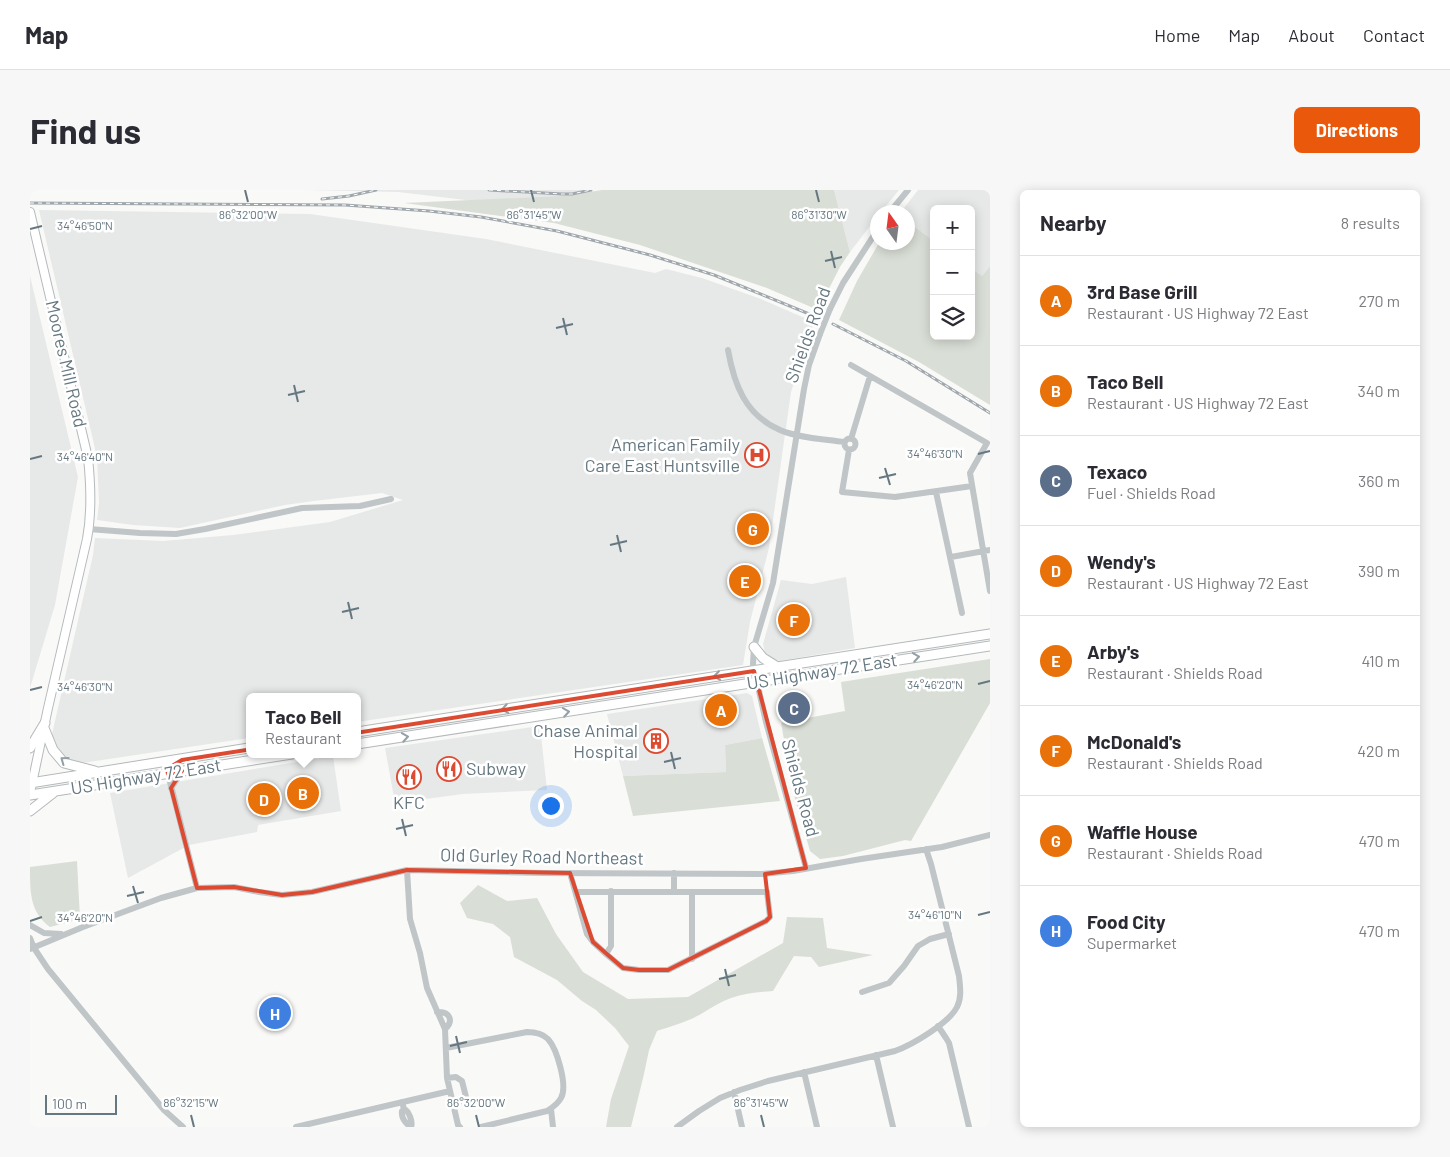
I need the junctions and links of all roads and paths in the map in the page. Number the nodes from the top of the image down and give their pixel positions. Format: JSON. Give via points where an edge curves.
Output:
{"nodes":[{"id":1,"x":908,"y":190,"type":"edge"},
{"id":2,"x":896,"y":205,"type":"edge"},
{"id":3,"x":30,"y":212,"type":"edge"},
{"id":4,"x":870,"y":241,"type":"edge"},
{"id":5,"x":728,"y":350,"type":"dead end"},
{"id":6,"x":851,"y":365,"type":"dead end"},
{"id":7,"x":870,"y":376,"type":"junction"},
{"id":8,"x":797,"y":435,"type":"junction"},
{"id":9,"x":851,"y":439,"type":"junction"},
{"id":10,"x":844,"y":442,"type":"junction"},
{"id":11,"x":849,"y":450,"type":"junction"},
{"id":12,"x":972,"y":486,"type":"junction"},
{"id":13,"x":936,"y":492,"type":"junction"},
{"id":14,"x":391,"y":499,"type":"dead end"},
{"id":15,"x":89,"y":529,"type":"junction"},
{"id":16,"x":987,"y":551,"type":"edge"},
{"id":17,"x":951,"y":557,"type":"junction"},
{"id":18,"x":990,"y":591,"type":"edge"},
{"id":19,"x":962,"y":613,"type":"dead end"},
{"id":20,"x":990,"y":634,"type":"edge"},
{"id":21,"x":989,"y":646,"type":"edge"},
{"id":22,"x":754,"y":647,"type":"junction"},
{"id":23,"x":779,"y":668,"type":"junction"},
{"id":24,"x":754,"y":671,"type":"junction"},
{"id":25,"x":756,"y":683,"type":"junction"},
{"id":26,"x":45,"y":725,"type":"junction"},
{"id":27,"x":361,"y":731,"type":"edge"},
{"id":28,"x":361,"y":743,"type":"edge"},
{"id":29,"x":30,"y":748,"type":"edge"},
{"id":30,"x":246,"y":749,"type":"edge"},
{"id":31,"x":267,"y":758,"type":"edge"},
{"id":32,"x":182,"y":760,"type":"junction"},
{"id":33,"x":185,"y":771,"type":"junction"},
{"id":34,"x":100,"y":772,"type":"junction"},
{"id":35,"x":168,"y":774,"type":"junction"},
{"id":36,"x":31,"y":783,"type":"edge"},
{"id":37,"x":172,"y":788,"type":"junction"},
{"id":38,"x":56,"y":791,"type":"junction"},
{"id":39,"x":30,"y":794,"type":"edge"},
{"id":40,"x":30,"y":811,"type":"edge"},
{"id":41,"x":990,"y":835,"type":"edge"},
{"id":42,"x":926,"y":849,"type":"junction"},
{"id":43,"x":806,"y":868,"type":"junction"},
{"id":44,"x":407,"y":870,"type":"junction"},
{"id":45,"x":570,"y":873,"type":"junction"},
{"id":46,"x":674,"y":873,"type":"junction"},
{"id":47,"x":196,"y":888,"type":"junction"},
{"id":48,"x":576,"y":892,"type":"junction"},
{"id":49,"x":611,"y":892,"type":"junction"},
{"id":50,"x":674,"y":892,"type":"junction"},
{"id":51,"x":692,"y":892,"type":"junction"},
{"id":52,"x":30,"y":925,"type":"edge"},
{"id":53,"x":65,"y":934,"type":"junction"},
{"id":54,"x":949,"y":934,"type":"junction"},
{"id":55,"x":30,"y":938,"type":"edge"},
{"id":56,"x":32,"y":949,"type":"edge"},
{"id":57,"x":606,"y":954,"type":"junction"},
{"id":58,"x":692,"y":959,"type":"junction"},
{"id":59,"x":862,"y":992,"type":"dead end"},
{"id":60,"x":938,"y":1026,"type":"junction"},
{"id":61,"x":446,"y":1048,"type":"junction"},
{"id":62,"x":876,"y":1055,"type":"junction"},
{"id":63,"x":804,"y":1072,"type":"junction"},
{"id":64,"x":447,"y":1078,"type":"junction"},
{"id":65,"x":450,"y":1091,"type":"junction"},
{"id":66,"x":734,"y":1092,"type":"junction"},
{"id":67,"x":453,"y":1104,"type":"junction"},
{"id":68,"x":403,"y":1106,"type":"junction"},
{"id":69,"x":551,"y":1109,"type":"junction"},
{"id":70,"x":183,"y":1127,"type":"edge"},
{"id":71,"x":296,"y":1127,"type":"edge"},
{"id":72,"x":411,"y":1127,"type":"edge"},
{"id":73,"x":460,"y":1127,"type":"edge"},
{"id":74,"x":481,"y":1127,"type":"edge"},
{"id":75,"x":553,"y":1127,"type":"edge"},
{"id":76,"x":677,"y":1127,"type":"edge"},
{"id":77,"x":742,"y":1127,"type":"edge"},
{"id":78,"x":817,"y":1127,"type":"edge"},
{"id":79,"x":893,"y":1127,"type":"edge"},
{"id":80,"x":969,"y":1127,"type":"edge"}],
"edges":[{"from":1,"to":2,"type":"street"},
{"from":3,"to":15,"type":"main road","name":"Moores Mill Road","via":[[88,458]]},
{"from":4,"to":8,"type":"street","name":"Shields Road","bridge":true,"via":[[843,283],[820,334],[809,365]]},
{"from":5,"to":8,"type":"street","via":[[735,383],[747,405],[770,425]]},
{"from":6,"to":7,"type":"street"},
{"from":7,"to":9,"type":"street"},
{"from":7,"to":12,"type":"street","via":[[987,443],[970,472]]},
{"from":8,"to":10,"type":"street"},
{"from":8,"to":22,"type":"street","name":"Shields Road","via":[[773,583]]},
{"from":9,"to":10,"type":"street"},
{"from":9,"to":11,"type":"street","via":[[855,444]]},
{"from":10,"to":11,"type":"street","via":[[844,447]]},
{"from":11,"to":13,"type":"street","via":[[842,492],[895,497]]},
{"from":12,"to":13,"type":"street"},
{"from":12,"to":16,"type":"street"},
{"from":13,"to":17,"type":"street"},
{"from":14,"to":15,"type":"street","via":[[360,506],[302,508],[185,533]]},
{"from":15,"to":26,"type":"main road","name":"Moores Mill Road"},
{"from":16,"to":17,"type":"street"},
{"from":16,"to":18,"type":"street"},
{"from":17,"to":19,"type":"street"},
{"from":20,"to":23,"type":"highway","name":"US Highway 72 East"},
{"from":25,"to":21,"type":"highway","name":"US Highway 72 East","one_way":true},
{"from":22,"to":23,"type":"highway","via":[[763,658]]},
{"from":22,"to":24,"type":"street","name":"Shields Road"},
{"from":23,"to":24,"type":"highway","name":"US Highway 72 East"},
{"from":24,"to":25,"type":"street","name":"Shields Road"},
{"from":24,"to":27,"type":"highway","name":"US Highway 72 East","one_way":true},
{"from":28,"to":25,"type":"highway","name":"US Highway 72 East","one_way":true},
{"from":25,"to":43,"type":"street","name":"Shields Road"},
{"from":26,"to":29,"type":"highway"},
{"from":34,"to":26,"type":"highway","one_way":true,"via":[[64,763],[53,750]]},
{"from":26,"to":36,"type":"main road","name":"Moores Mill Road"},
{"from":30,"to":32,"type":"highway","name":"US Highway 72 East"},
{"from":31,"to":33,"type":"highway","name":"US Highway 72 East"},
{"from":32,"to":34,"type":"highway","name":"US Highway 72 East"},
{"from":32,"to":35,"type":"street","via":[[168,769]]},
{"from":33,"to":35,"type":"highway","name":"US Highway 72 East"},
{"from":33,"to":37,"type":"street"},
{"from":34,"to":36,"type":"highway","name":"US Highway 72 East"},
{"from":35,"to":37,"type":"street"},
{"from":35,"to":38,"type":"highway","name":"US Highway 72 East"},
{"from":36,"to":39,"type":"main road","name":"Moores Mill Road"},
{"from":37,"to":47,"type":"street"},
{"from":38,"to":39,"type":"highway","name":"US Highway 72 East"},
{"from":38,"to":40,"type":"highway"},
{"from":41,"to":42,"type":"street","name":"Old Gurley Road Northeast"},
{"from":42,"to":43,"type":"street","name":"Old Gurley Road Northeast"},
{"from":42,"to":54,"type":"street"},
{"from":43,"to":46,"type":"street","name":"Old Gurley Road Northeast","via":[[762,874]]},
{"from":44,"to":45,"type":"street","name":"Old Gurley Road Northeast"},
{"from":44,"to":47,"type":"street","name":"Old Gurley Road Northeast","via":[[343,886],[282,895],[234,887]]},
{"from":44,"to":61,"type":"street","via":[[410,919],[427,988],[437,1012],[444,1011],[450,1020],[444,1029]]},
{"from":45,"to":46,"type":"street","name":"Old Gurley Road Northeast"},
{"from":45,"to":48,"type":"street"},
{"from":46,"to":50,"type":"street"},
{"from":47,"to":53,"type":"street","name":"Old Gurley Road Northeast"},
{"from":48,"to":49,"type":"street"},
{"from":48,"to":57,"type":"street","via":[[587,934]]},
{"from":49,"to":50,"type":"street"},
{"from":49,"to":57,"type":"street","via":[[611,946]]},
{"from":50,"to":51,"type":"street"},
{"from":51,"to":58,"type":"street"},
{"from":51,"to":58,"type":"street","via":[[767,892],[770,917]]},
{"from":52,"to":53,"type":"street","via":[[44,933]]},
{"from":53,"to":56,"type":"street","name":"Old Gurley Road Northeast"},
{"from":54,"to":59,"type":"street","via":[[930,938],[918,946],[889,983]]},
{"from":54,"to":60,"type":"street","via":[[961,990],[957,1007]]},
{"from":55,"to":56,"type":"street"},
{"from":56,"to":70,"type":"street","via":[[164,1110]]},
{"from":57,"to":58,"type":"street","via":[[623,968],[639,970],[668,970]]},
{"from":60,"to":62,"type":"street","via":[[906,1047]]},
{"from":60,"to":80,"type":"street","via":[[949,1043]]},
{"from":61,"to":64,"type":"street"},
{"from":61,"to":69,"type":"street","via":[[537,1032],[547,1038],[556,1055],[563,1086],[563,1097]]},
{"from":62,"to":63,"type":"street"},
{"from":62,"to":79,"type":"street"},
{"from":63,"to":66,"type":"street"},
{"from":63,"to":78,"type":"street"},
{"from":64,"to":65,"type":"street"},
{"from":64,"to":67,"type":"street","via":[[456,1077],[462,1081],[466,1097]]},
{"from":65,"to":67,"type":"street"},
{"from":65,"to":68,"type":"street"},
{"from":66,"to":76,"type":"street","via":[[699,1110]]},
{"from":66,"to":77,"type":"street"},
{"from":67,"to":73,"type":"street"},
{"from":68,"to":71,"type":"street"},
{"from":68,"to":72,"type":"street","via":[[403,1119]]},
{"from":69,"to":74,"type":"street"},
{"from":69,"to":75,"type":"street"}]}
